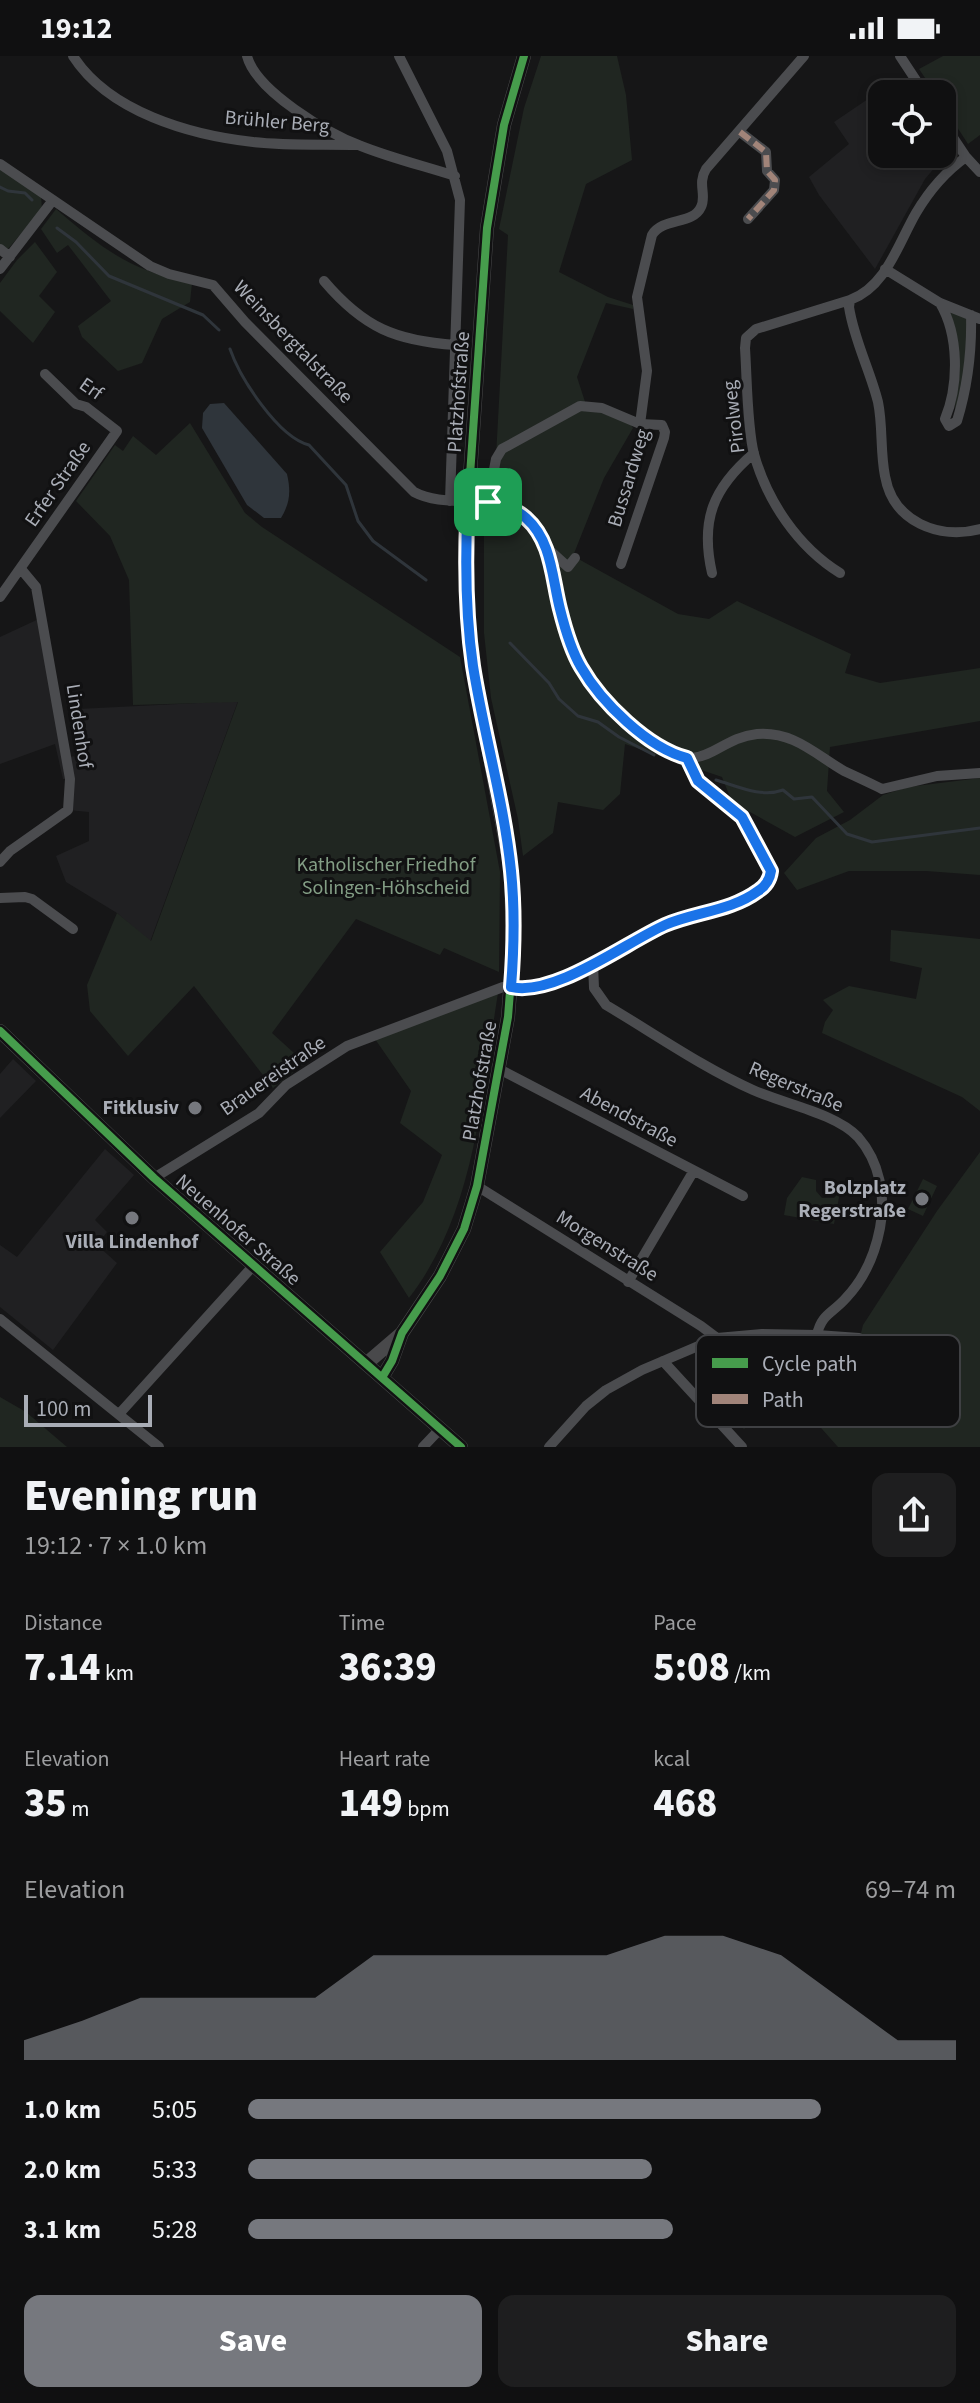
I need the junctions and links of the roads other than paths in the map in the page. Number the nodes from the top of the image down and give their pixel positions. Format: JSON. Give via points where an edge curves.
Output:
{"nodes":[{"id":1,"x":73,"y":56,"type":"edge"},
{"id":2,"x":247,"y":56,"type":"edge"},
{"id":3,"x":399,"y":56,"type":"edge"},
{"id":4,"x":524,"y":56,"type":"edge"},
{"id":5,"x":804,"y":56,"type":"edge"},
{"id":6,"x":900,"y":56,"type":"edge"},
{"id":7,"x":916,"y":80,"type":"edge"},
{"id":8,"x":740,"y":132,"type":"junction"},
{"id":9,"x":956,"y":142,"type":"edge"},
{"id":10,"x":359,"y":145,"type":"junction"},
{"id":11,"x":966,"y":157,"type":"junction"},
{"id":12,"x":0,"y":164,"type":"edge"},
{"id":13,"x":980,"y":172,"type":"edge"},
{"id":14,"x":455,"y":176,"type":"junction"},
{"id":15,"x":53,"y":200,"type":"junction"},
{"id":16,"x":748,"y":219,"type":"dead end"},
{"id":17,"x":0,"y":249,"type":"edge"},
{"id":18,"x":10,"y":257,"type":"junction"},
{"id":19,"x":0,"y":269,"type":"edge"},
{"id":20,"x":885,"y":269,"type":"junction"},
{"id":21,"x":324,"y":281,"type":"dead end"},
{"id":22,"x":850,"y":300,"type":"junction"},
{"id":23,"x":940,"y":303,"type":"junction"},
{"id":24,"x":975,"y":317,"type":"edge"},
{"id":25,"x":456,"y":345,"type":"junction"},
{"id":26,"x":45,"y":374,"type":"dead end"},
{"id":27,"x":640,"y":424,"type":"junction"},
{"id":28,"x":117,"y":431,"type":"joint"},
{"id":29,"x":754,"y":453,"type":"junction"},
{"id":30,"x":445,"y":501,"type":"junction"},
{"id":31,"x":468,"y":501,"type":"junction"},
{"id":32,"x":488,"y":502,"type":"junction"},
{"id":33,"x":980,"y":529,"type":"edge"},
{"id":34,"x":547,"y":548,"type":"junction"},
{"id":35,"x":575,"y":558,"type":"dead end"},
{"id":36,"x":621,"y":564,"type":"dead end"},
{"id":37,"x":21,"y":569,"type":"junction"},
{"id":38,"x":712,"y":573,"type":"dead end"},
{"id":39,"x":840,"y":573,"type":"dead end"},
{"id":40,"x":0,"y":597,"type":"edge"},
{"id":41,"x":687,"y":758,"type":"junction"},
{"id":42,"x":980,"y":773,"type":"edge"},
{"id":43,"x":0,"y":862,"type":"edge"},
{"id":44,"x":0,"y":898,"type":"edge"},
{"id":45,"x":73,"y":929,"type":"dead end"},
{"id":46,"x":593,"y":964,"type":"junction"},
{"id":47,"x":511,"y":987,"type":"junction"},
{"id":48,"x":0,"y":1031,"type":"edge"},
{"id":49,"x":499,"y":1069,"type":"junction"},
{"id":50,"x":693,"y":1172,"type":"junction"},
{"id":51,"x":154,"y":1178,"type":"junction"},
{"id":52,"x":477,"y":1186,"type":"junction"},
{"id":53,"x":743,"y":1196,"type":"dead end"},
{"id":54,"x":254,"y":1265,"type":"junction"},
{"id":55,"x":628,"y":1282,"type":"junction"},
{"id":56,"x":0,"y":1319,"type":"edge"},
{"id":57,"x":402,"y":1333,"type":"junction"},
{"id":58,"x":713,"y":1335,"type":"edge"},
{"id":59,"x":751,"y":1335,"type":"edge"},
{"id":60,"x":817,"y":1335,"type":"joint"},
{"id":61,"x":696,"y":1347,"type":"edge"},
{"id":62,"x":663,"y":1361,"type":"junction"},
{"id":63,"x":367,"y":1363,"type":"junction"},
{"id":64,"x":383,"y":1376,"type":"junction"},
{"id":65,"x":696,"y":1397,"type":"edge"},
{"id":66,"x":120,"y":1413,"type":"junction"},
{"id":67,"x":724,"y":1427,"type":"edge"},
{"id":68,"x":441,"y":1428,"type":"junction"},
{"id":69,"x":159,"y":1447,"type":"edge"},
{"id":70,"x":423,"y":1447,"type":"edge"},
{"id":71,"x":461,"y":1447,"type":"edge"},
{"id":72,"x":549,"y":1447,"type":"edge"},
{"id":73,"x":742,"y":1447,"type":"edge"}],
"edges":[{"from":1,"to":10,"type":"street","name":"Brühler Berg","via":[[88,76],[123,103],[179,126],[253,142]]},
{"from":2,"to":10,"type":"street","via":[[257,77],[285,103]]},
{"from":3,"to":14,"type":"street"},
{"from":4,"to":31,"type":"main road","name":"Platzhofstraße","via":[[504,125],[487,228]]},
{"from":5,"to":8,"type":"street"},
{"from":6,"to":7,"type":"street"},
{"from":8,"to":16,"type":"street","via":[[766,152],[767,171],[775,180],[774,190]]},
{"from":8,"to":27,"type":"street","via":[[702,177],[699,210],[652,235],[637,302],[647,371]]},
{"from":9,"to":11,"type":"street"},
{"from":10,"to":14,"type":"street"},
{"from":11,"to":13,"type":"street"},
{"from":11,"to":20,"type":"street","via":[[936,184]]},
{"from":12,"to":15,"type":"street","name":"Weinsbergtalstraße"},
{"from":14,"to":25,"type":"street","via":[[460,200]]},
{"from":15,"to":18,"type":"street"},
{"from":15,"to":30,"type":"street","name":"Weinsbergtalstraße","via":[[150,266],[213,285],[408,488]]},
{"from":17,"to":18,"type":"street"},
{"from":18,"to":19,"type":"street"},
{"from":20,"to":22,"type":"street","via":[[870,290]]},
{"from":20,"to":23,"type":"street"},
{"from":21,"to":25,"type":"street","via":[[351,310],[394,335]]},
{"from":22,"to":29,"type":"street","name":"Pirolweg","via":[[756,329],[746,338]]},
{"from":22,"to":33,"type":"street","via":[[879,409],[885,476],[894,500],[933,530]]},
{"from":23,"to":24,"type":"street"},
{"from":23,"to":24,"type":"street","via":[[953,351],[945,419],[949,426],[957,421],[968,380]]},
{"from":25,"to":30,"type":"street"},
{"from":26,"to":28,"type":"street","name":"Erf","via":[[76,404]]},
{"from":27,"to":32,"type":"street","via":[[602,408],[580,406],[502,449]]},
{"from":27,"to":36,"type":"street","name":"Bussardweg","via":[[662,425],[665,432]]},
{"from":28,"to":37,"type":"street","name":"Erfer Straße"},
{"from":29,"to":38,"type":"street","via":[[726,482],[709,516]]},
{"from":29,"to":39,"type":"street","name":"Pirolweg","via":[[785,521],[816,556]]},
{"from":30,"to":31,"type":"street","name":"Weinsbergtalstraße"},
{"from":31,"to":32,"type":"street","name":"Weinsbergtalstraße"},
{"from":31,"to":47,"type":"main road","name":"Platzhofstraße","via":[[468,620],[511,871]]},
{"from":32,"to":34,"type":"street","name":"Weinsbergtalstraße","via":[[526,517]]},
{"from":34,"to":35,"type":"street","via":[[568,567]]},
{"from":34,"to":41,"type":"street","via":[[561,613],[583,671],[635,728]]},
{"from":37,"to":40,"type":"street","name":"Erfer Straße"},
{"from":37,"to":43,"type":"street","name":"Lindenhof","via":[[36,587],[39,602],[70,779],[68,810]]},
{"from":41,"to":42,"type":"street","via":[[704,757],[748,736],[777,734],[882,789]]},
{"from":41,"to":46,"type":"street","via":[[698,781],[742,817],[770,866],[770,877],[735,904],[666,925]]},
{"from":44,"to":45,"type":"street","via":[[32,899]]},
{"from":46,"to":47,"type":"street","via":[[549,984]]},
{"from":46,"to":60,"type":"street","name":"Regerstraße","via":[[594,988],[606,1005],[741,1084],[849,1129],[869,1153],[884,1203],[873,1256],[847,1298],[819,1322]]},
{"from":47,"to":49,"type":"main road","name":"Platzhofstraße"},
{"from":47,"to":51,"type":"street","name":"Brauereistraße","via":[[347,1046],[293,1080],[259,1113]]},
{"from":48,"to":51,"type":"main road","name":"Neuenhofer Straße"},
{"from":49,"to":50,"type":"street","name":"Abendstraße"},
{"from":49,"to":52,"type":"main road","name":"Platzhofstraße"},
{"from":50,"to":53,"type":"street","name":"Abendstraße"},
{"from":50,"to":55,"type":"street"},
{"from":51,"to":54,"type":"main road","name":"Neuenhofer Straße"},
{"from":52,"to":55,"type":"street","name":"Morgenstraße"},
{"from":52,"to":57,"type":"main road","name":"Platzhofstraße","via":[[453,1252]]},
{"from":54,"to":63,"type":"main road","name":"Neuenhofer Straße"},
{"from":54,"to":66,"type":"street"},
{"from":55,"to":58,"type":"street","name":"Morgenstraße"},
{"from":56,"to":66,"type":"street"},
{"from":57,"to":63,"type":"main road","name":"Platzhofstraße"},
{"from":57,"to":64,"type":"main road","name":"Platzhofstraße"},
{"from":59,"to":60,"type":"street"},
{"from":61,"to":62,"type":"street"},
{"from":62,"to":65,"type":"street"},
{"from":62,"to":72,"type":"street","via":[[606,1390]]},
{"from":63,"to":64,"type":"main road","name":"Neuenhofer Straße"},
{"from":64,"to":68,"type":"main road","name":"Neuenhofer Straße"},
{"from":66,"to":69,"type":"street"},
{"from":67,"to":73,"type":"street"},
{"from":68,"to":70,"type":"street"},
{"from":68,"to":71,"type":"main road","name":"Neuenhofer Straße"}]}
